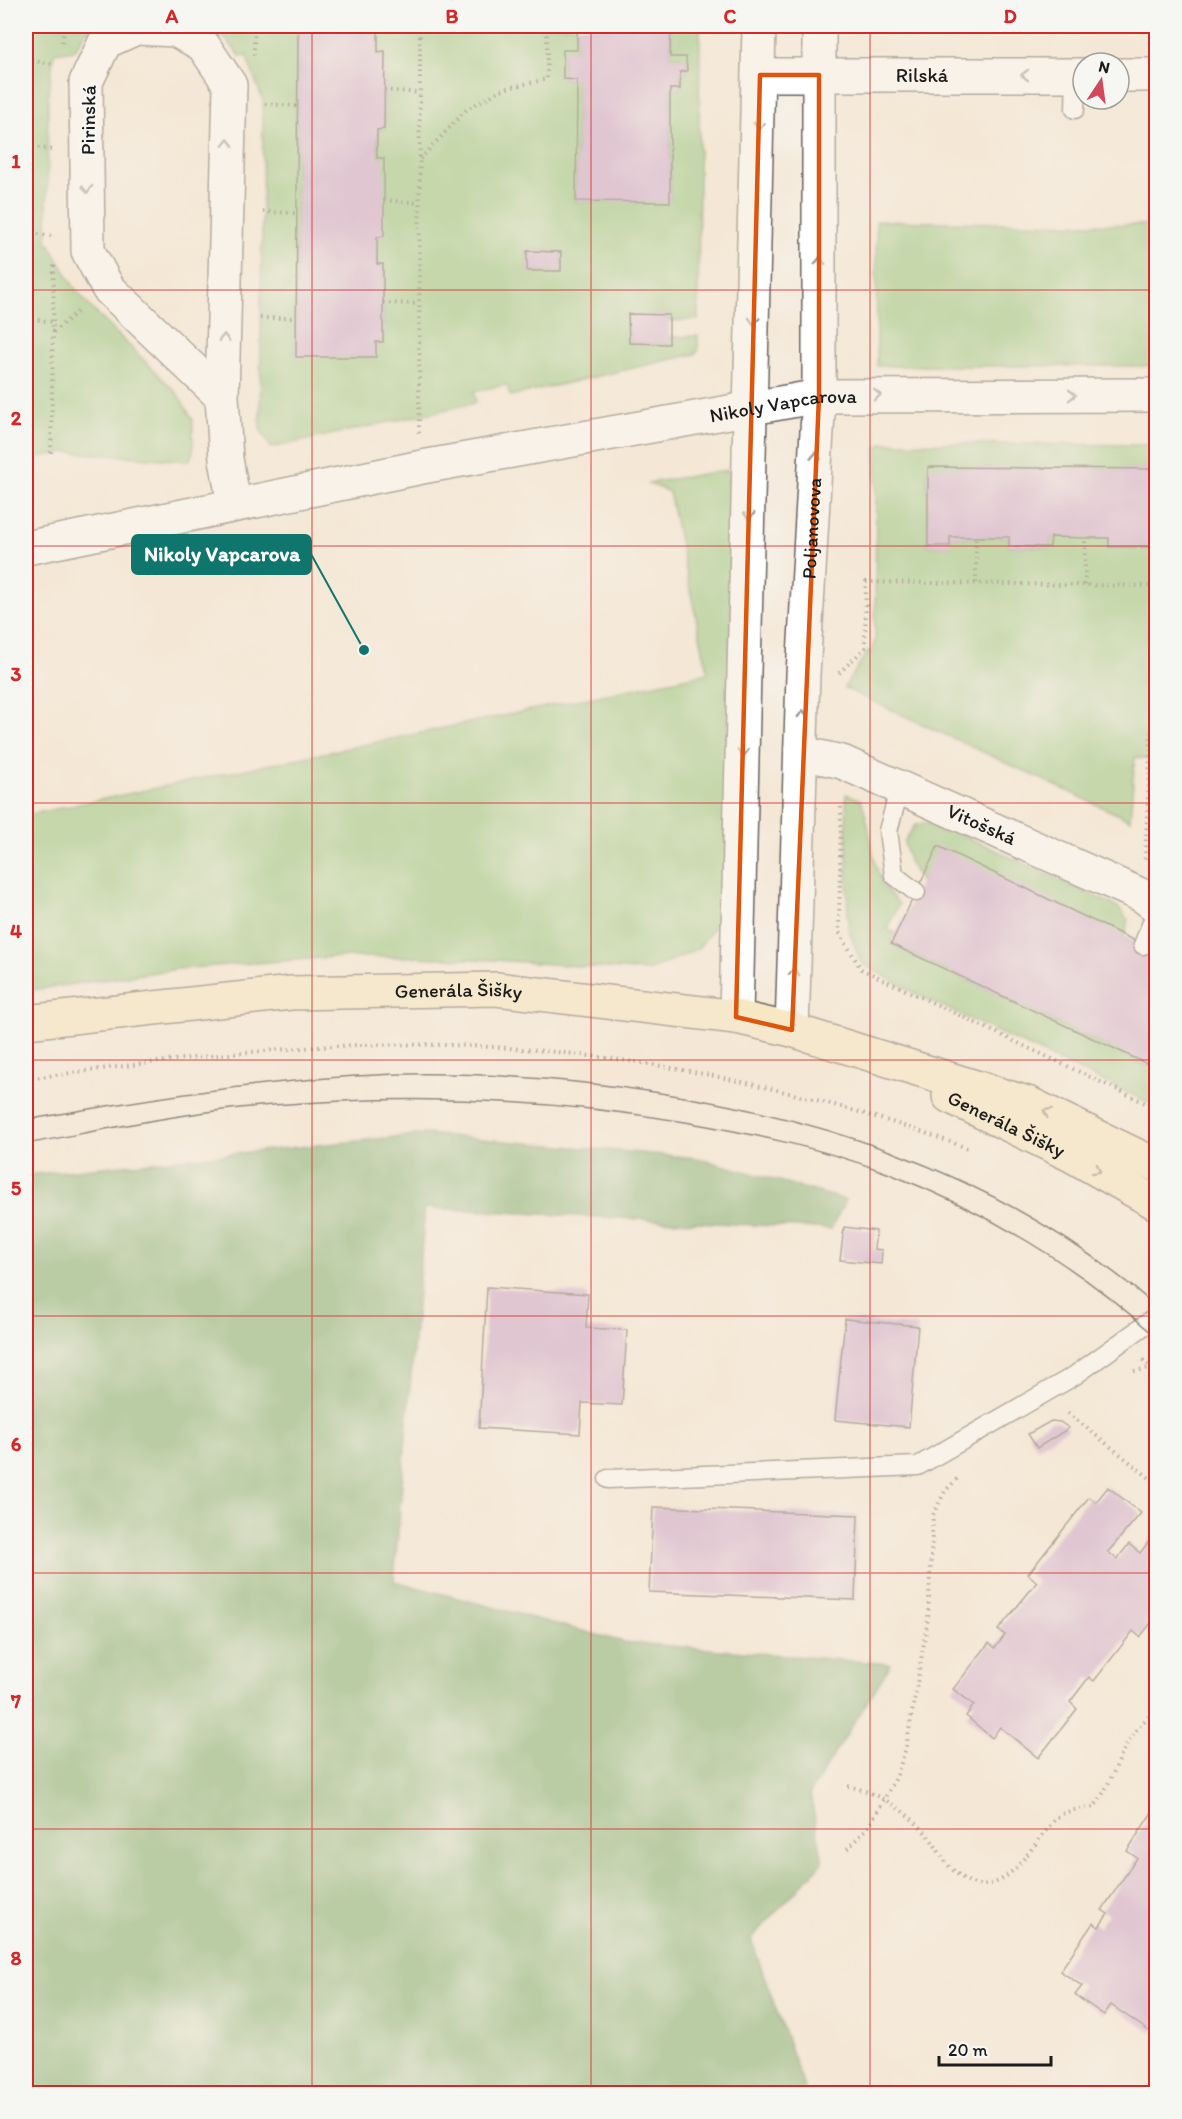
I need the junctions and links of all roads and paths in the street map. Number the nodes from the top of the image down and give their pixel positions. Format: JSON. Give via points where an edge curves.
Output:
{"nodes":[{"id":1,"x":420,"y":26,"type":"edge"},
{"id":2,"x":547,"y":26,"type":"edge"},
{"id":3,"x":759,"y":26,"type":"edge"},
{"id":4,"x":819,"y":26,"type":"edge"},
{"id":5,"x":26,"y":60,"type":"edge"},
{"id":6,"x":58,"y":64,"type":"dead end"},
{"id":7,"x":760,"y":75,"type":"junction"},
{"id":8,"x":819,"y":75,"type":"junction"},
{"id":9,"x":1071,"y":75,"type":"edge"},
{"id":10,"x":1131,"y":75,"type":"edge"},
{"id":11,"x":1156,"y":75,"type":"edge"},
{"id":12,"x":384,"y":90,"type":"dead end"},
{"id":13,"x":420,"y":93,"type":"junction"},
{"id":14,"x":264,"y":104,"type":"dead end"},
{"id":15,"x":297,"y":106,"type":"dead end"},
{"id":16,"x":26,"y":146,"type":"edge"},
{"id":17,"x":55,"y":150,"type":"dead end"},
{"id":18,"x":419,"y":160,"type":"junction"},
{"id":19,"x":384,"y":200,"type":"dead end"},
{"id":20,"x":419,"y":203,"type":"junction"},
{"id":21,"x":262,"y":212,"type":"dead end"},
{"id":22,"x":297,"y":213,"type":"dead end"},
{"id":23,"x":26,"y":232,"type":"edge"},
{"id":24,"x":54,"y":247,"type":"dead end"},
{"id":25,"x":54,"y":258,"type":"dead end"},
{"id":26,"x":383,"y":303,"type":"dead end"},
{"id":27,"x":419,"y":304,"type":"junction"},
{"id":28,"x":26,"y":318,"type":"edge"},
{"id":29,"x":257,"y":318,"type":"dead end"},
{"id":30,"x":296,"y":318,"type":"dead end"},
{"id":31,"x":53,"y":322,"type":"junction"},
{"id":32,"x":1156,"y":395,"type":"edge"},
{"id":33,"x":819,"y":396,"type":"junction"},
{"id":34,"x":222,"y":397,"type":"junction"},
{"id":35,"x":751,"y":406,"type":"junction"},
{"id":36,"x":51,"y":453,"type":"dead end"},
{"id":37,"x":422,"y":467,"type":"junction"},
{"id":38,"x":234,"y":504,"type":"junction"},
{"id":39,"x":976,"y":537,"type":"dead end"},
{"id":40,"x":1085,"y":538,"type":"dead end"},
{"id":41,"x":26,"y":548,"type":"edge"},
{"id":42,"x":976,"y":583,"type":"junction"},
{"id":43,"x":1084,"y":585,"type":"junction"},
{"id":44,"x":1156,"y":585,"type":"edge"},
{"id":45,"x":1156,"y":641,"type":"edge"},
{"id":46,"x":838,"y":675,"type":"dead end"},
{"id":47,"x":802,"y":753,"type":"junction"},
{"id":48,"x":900,"y":787,"type":"junction"},
{"id":49,"x":841,"y":807,"type":"dead end"},
{"id":50,"x":916,"y":892,"type":"dead end"},
{"id":51,"x":1152,"y":905,"type":"edge"},
{"id":52,"x":1143,"y":945,"type":"dead end"},
{"id":53,"x":736,"y":1017,"type":"junction"},
{"id":54,"x":35,"y":1022,"type":"edge"},
{"id":55,"x":792,"y":1030,"type":"junction"},
{"id":56,"x":856,"y":1051,"type":"junction"},
{"id":57,"x":26,"y":1079,"type":"edge"},
{"id":58,"x":1156,"y":1108,"type":"edge"},
{"id":59,"x":979,"y":1153,"type":"dead end"},
{"id":60,"x":1156,"y":1165,"type":"edge"},
{"id":61,"x":1156,"y":1203,"type":"edge"},
{"id":62,"x":1156,"y":1317,"type":"edge"},
{"id":63,"x":1156,"y":1367,"type":"edge"},
{"id":64,"x":1126,"y":1375,"type":"dead end"},
{"id":65,"x":1073,"y":1405,"type":"dead end"},
{"id":66,"x":960,"y":1476,"type":"dead end"},
{"id":67,"x":608,"y":1479,"type":"dead end"},
{"id":68,"x":1156,"y":1483,"type":"edge"},
{"id":69,"x":1156,"y":1711,"type":"edge"},
{"id":70,"x":848,"y":1786,"type":"dead end"},
{"id":71,"x":885,"y":1800,"type":"junction"},
{"id":72,"x":847,"y":1850,"type":"dead end"}],
"edges":[{"from":1,"to":13,"type":"path"},
{"from":2,"to":18,"type":"path","via":[[547,79],[502,89],[467,109]]},
{"from":3,"to":7,"type":"street"},
{"from":4,"to":8,"type":"street","name":"Poljanovova"},
{"from":5,"to":6,"type":"path"},
{"from":7,"to":8,"type":"street","name":"Rilská"},
{"from":7,"to":35,"type":"street","one_way":true},
{"from":9,"to":8,"type":"street","name":"Rilská","one_way":true},
{"from":33,"to":8,"type":"street","name":"Poljanovova","one_way":true},
{"from":10,"to":11,"type":"street"},
{"from":12,"to":13,"type":"path"},
{"from":13,"to":18,"type":"path"},
{"from":14,"to":15,"type":"path"},
{"from":16,"to":17,"type":"path"},
{"from":18,"to":20,"type":"path"},
{"from":19,"to":20,"type":"path"},
{"from":20,"to":27,"type":"path"},
{"from":21,"to":22,"type":"path"},
{"from":23,"to":24,"type":"path","via":[[54,236]]},
{"from":25,"to":31,"type":"path"},
{"from":26,"to":27,"type":"path"},
{"from":27,"to":37,"type":"path","via":[[418,422]]},
{"from":28,"to":31,"type":"path"},
{"from":29,"to":30,"type":"path"},
{"from":31,"to":36,"type":"path"},
{"from":33,"to":32,"type":"street","name":"Nikoly Vapcarova","one_way":true},
{"from":33,"to":35,"type":"street","name":"Nikoly Vapcarova"},
{"from":47,"to":33,"type":"street","name":"Poljanovova","one_way":true},
{"from":34,"to":34,"type":"street","name":"Pirinská","one_way":true,"via":[[230,85],[203,45],[175,30],[135,28],[105,42],[86,82],[88,250],[108,288]]},
{"from":34,"to":38,"type":"street","name":"Pirinská"},
{"from":35,"to":37,"type":"street","name":"Nikoly Vapcarova"},
{"from":35,"to":53,"type":"street","one_way":true},
{"from":37,"to":38,"type":"street","name":"Nikoly Vapcarova"},
{"from":38,"to":41,"type":"street","name":"Nikoly Vapcarova"},
{"from":39,"to":42,"type":"path"},
{"from":40,"to":43,"type":"path"},
{"from":42,"to":43,"type":"path"},
{"from":42,"to":46,"type":"path","via":[[866,582],[866,648]]},
{"from":43,"to":44,"type":"path"},
{"from":45,"to":51,"type":"path"},
{"from":47,"to":48,"type":"street","name":"Vitošská","via":[[842,762]]},
{"from":55,"to":47,"type":"street","name":"Poljanovova","one_way":true},
{"from":48,"to":50,"type":"lane","via":[[888,831],[894,875]]},
{"from":48,"to":51,"type":"street","name":"Vitošská"},
{"from":49,"to":58,"type":"path","via":[[840,932],[861,969]]},
{"from":51,"to":52,"type":"lane"},
{"from":53,"to":54,"type":"main road","name":"Generála Šišky","via":[[496,989],[291,993]]},
{"from":53,"to":55,"type":"main road","name":"Generála Šišky"},
{"from":55,"to":56,"type":"main road","name":"Generála Šišky"},
{"from":60,"to":56,"type":"main road","name":"Generála Šišky","one_way":true,"via":[[1030,1104]]},
{"from":56,"to":61,"type":"main road","name":"Generála Šišky","one_way":true,"via":[[1071,1155]]},
{"from":57,"to":59,"type":"path","via":[[183,1057],[362,1045],[562,1053],[744,1080],[858,1109]]},
{"from":62,"to":67,"type":"lane","via":[[1074,1376],[918,1466]]},
{"from":63,"to":64,"type":"path"},
{"from":65,"to":68,"type":"path","via":[[1064,1409],[1073,1420]]},
{"from":66,"to":71,"type":"path","via":[[945,1491],[933,1515],[921,1674],[906,1748]]},
{"from":69,"to":71,"type":"path","via":[[1127,1743],[1104,1795],[1094,1807],[1058,1817],[1013,1872],[989,1885],[974,1884],[961,1877],[909,1815]]},
{"from":70,"to":71,"type":"path"},
{"from":71,"to":72,"type":"path","via":[[868,1828]]}]}
